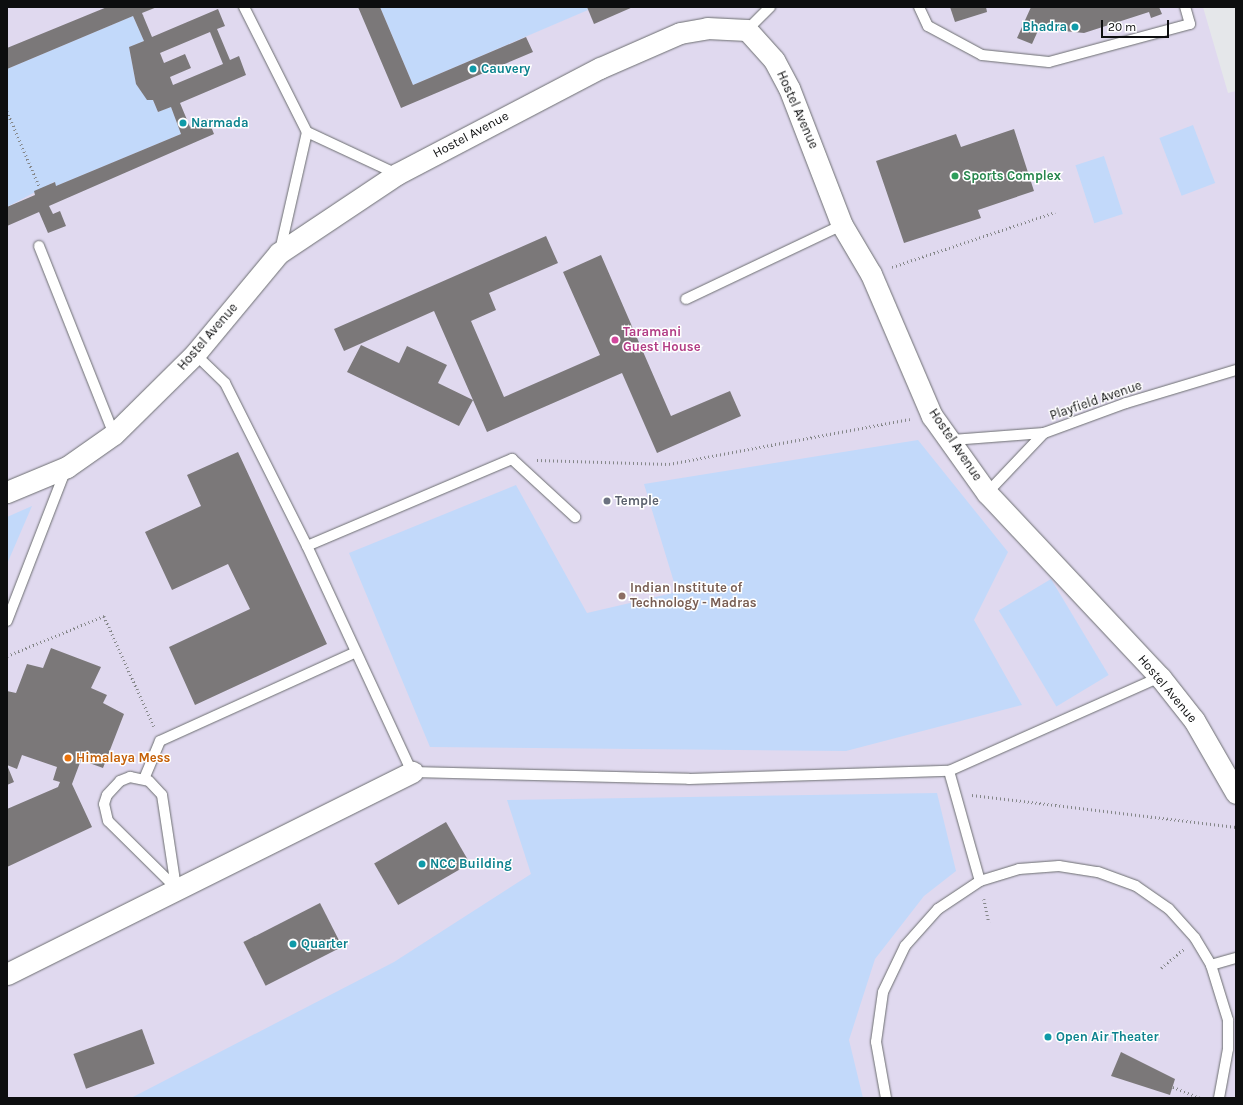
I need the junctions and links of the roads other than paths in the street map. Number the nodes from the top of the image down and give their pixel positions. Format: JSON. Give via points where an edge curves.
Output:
{"nodes":[{"id":1,"x":244,"y":7,"type":"edge"},
{"id":2,"x":770,"y":7,"type":"edge"},
{"id":3,"x":919,"y":7,"type":"edge"},
{"id":4,"x":1185,"y":7,"type":"edge"},
{"id":5,"x":747,"y":30,"type":"junction"},
{"id":6,"x":307,"y":132,"type":"junction"},
{"id":7,"x":397,"y":174,"type":"junction"},
{"id":8,"x":842,"y":225,"type":"junction"},
{"id":9,"x":39,"y":246,"type":"dead end"},
{"id":10,"x":279,"y":253,"type":"junction"},
{"id":11,"x":686,"y":299,"type":"dead end"},
{"id":12,"x":196,"y":354,"type":"junction"},
{"id":13,"x":1236,"y":370,"type":"edge"},
{"id":14,"x":1044,"y":433,"type":"junction"},
{"id":15,"x":114,"y":434,"type":"junction"},
{"id":16,"x":952,"y":440,"type":"junction"},
{"id":17,"x":67,"y":467,"type":"junction"},
{"id":18,"x":7,"y":492,"type":"edge"},
{"id":19,"x":987,"y":493,"type":"junction"},
{"id":20,"x":575,"y":517,"type":"dead end"},
{"id":21,"x":307,"y":546,"type":"junction"},
{"id":22,"x":7,"y":621,"type":"edge"},
{"id":23,"x":356,"y":652,"type":"junction"},
{"id":24,"x":1160,"y":677,"type":"junction"},
{"id":25,"x":949,"y":771,"type":"junction"},
{"id":26,"x":412,"y":772,"type":"junction"},
{"id":27,"x":144,"y":779,"type":"junction"},
{"id":28,"x":1236,"y":793,"type":"edge"},
{"id":29,"x":980,"y":881,"type":"junction"},
{"id":30,"x":176,"y":888,"type":"junction"},
{"id":31,"x":1236,"y":958,"type":"edge"},
{"id":32,"x":1211,"y":965,"type":"junction"},
{"id":33,"x":7,"y":974,"type":"edge"},
{"id":34,"x":886,"y":1098,"type":"edge"},
{"id":35,"x":1218,"y":1098,"type":"edge"}],
"edges":[{"from":1,"to":6,"type":"lane"},
{"from":2,"to":5,"type":"lane"},
{"from":3,"to":4,"type":"lane","via":[[928,26],[982,55],[1049,62],[1190,24]]},
{"from":5,"to":7,"type":"street","name":"Hostel Avenue","via":[[707,28],[680,33],[600,68]]},
{"from":5,"to":8,"type":"street","name":"Hostel Avenue","via":[[774,60],[789,88]]},
{"from":6,"to":7,"type":"lane"},
{"from":6,"to":10,"type":"lane"},
{"from":7,"to":10,"type":"street","name":"Hostel Avenue"},
{"from":8,"to":11,"type":"lane"},
{"from":8,"to":16,"type":"street","name":"Hostel Avenue","via":[[871,274],[932,416]]},
{"from":9,"to":15,"type":"lane"},
{"from":10,"to":12,"type":"street","name":"Hostel Avenue"},
{"from":12,"to":15,"type":"street","name":"Hostel Avenue"},
{"from":12,"to":21,"type":"lane","via":[[225,383]]},
{"from":13,"to":14,"type":"lane","name":"Playfield Avenue"},
{"from":14,"to":16,"type":"lane"},
{"from":14,"to":19,"type":"lane","name":"Playfield Avenue"},
{"from":15,"to":17,"type":"street","name":"Hostel Avenue"},
{"from":16,"to":19,"type":"street","name":"Hostel Avenue"},
{"from":17,"to":18,"type":"street","name":"Hostel Avenue"},
{"from":17,"to":22,"type":"lane"},
{"from":19,"to":24,"type":"street","name":"Hostel Avenue"},
{"from":20,"to":21,"type":"lane","via":[[512,459]]},
{"from":21,"to":23,"type":"lane"},
{"from":23,"to":26,"type":"lane"},
{"from":23,"to":27,"type":"lane","via":[[160,741]]},
{"from":24,"to":25,"type":"lane"},
{"from":24,"to":28,"type":"street","name":"Hostel Avenue","via":[[1194,720]]},
{"from":25,"to":26,"type":"lane","via":[[689,779]]},
{"from":25,"to":29,"type":"lane"},
{"from":26,"to":30,"type":"street"},
{"from":27,"to":30,"type":"lane","via":[[162,795]]},
{"from":27,"to":30,"type":"lane","via":[[130,777],[112,787],[107,794],[105,813],[108,821]]},
{"from":29,"to":32,"type":"lane","via":[[1019,869],[1059,866],[1098,872],[1147,894],[1169,909],[1195,938]]},
{"from":29,"to":34,"type":"lane","via":[[938,909],[905,946],[883,992],[876,1042]]},
{"from":30,"to":33,"type":"street"},
{"from":31,"to":32,"type":"lane"},
{"from":32,"to":35,"type":"lane","via":[[1228,1020],[1228,1048]]}]}
